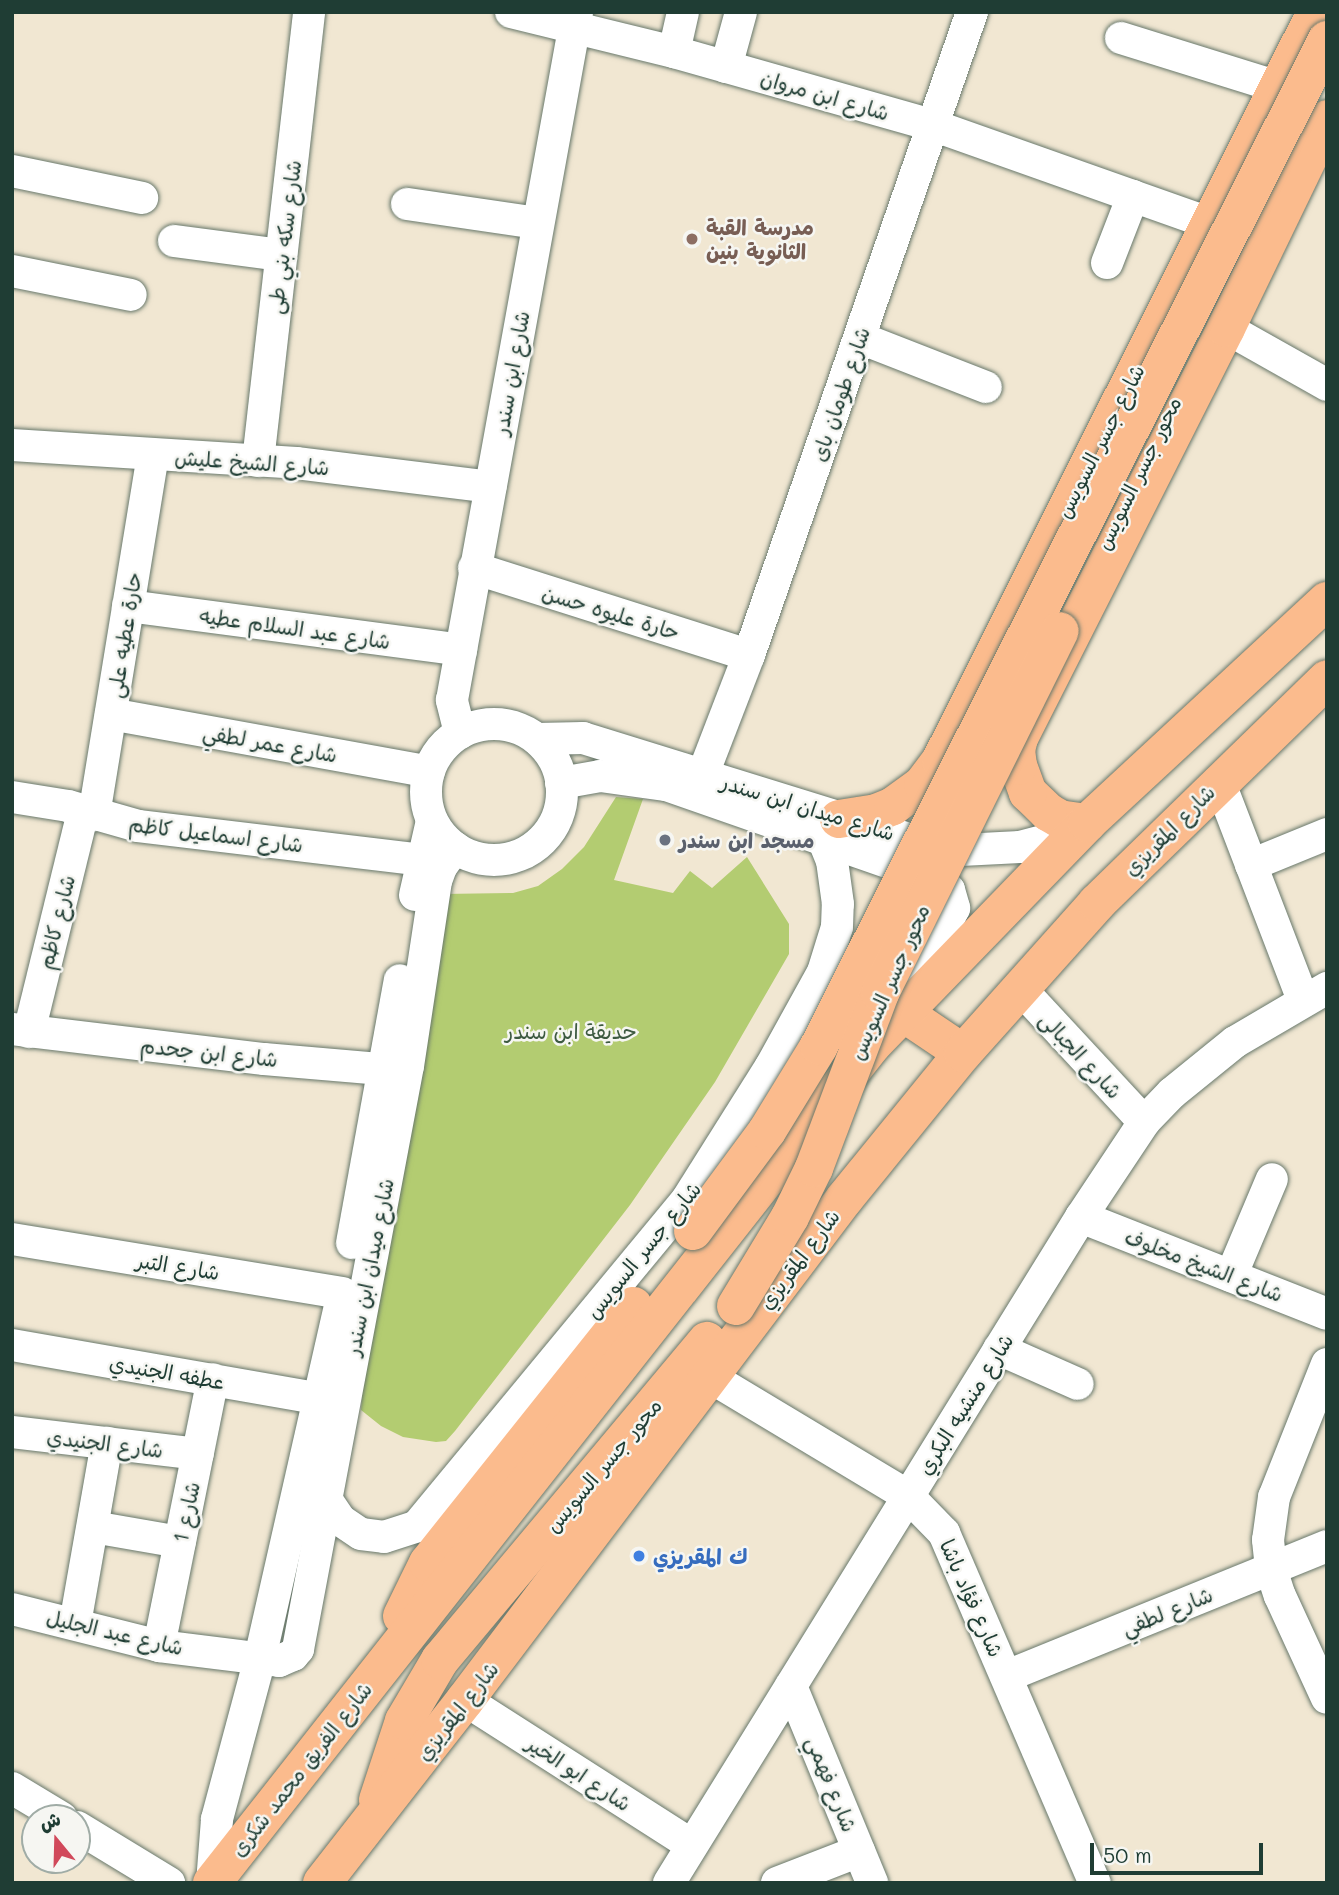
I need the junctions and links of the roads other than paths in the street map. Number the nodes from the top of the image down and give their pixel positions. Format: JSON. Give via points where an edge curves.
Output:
{"nodes":[{"id":1,"x":309,"y":12,"type":"edge"},
{"id":2,"x":511,"y":12,"type":"edge"},
{"id":3,"x":682,"y":12,"type":"edge"},
{"id":4,"x":741,"y":12,"type":"edge"},
{"id":5,"x":972,"y":12,"type":"edge"},
{"id":6,"x":1316,"y":12,"type":"edge"},
{"id":7,"x":576,"y":19,"type":"edge"},
{"id":8,"x":1121,"y":38,"type":"dead end"},
{"id":9,"x":1327,"y":40,"type":"edge"},
{"id":10,"x":674,"y":52,"type":"junction"},
{"id":11,"x":726,"y":66,"type":"junction"},
{"id":12,"x":1278,"y":87,"type":"junction"},
{"id":13,"x":1327,"y":94,"type":"edge"},
{"id":14,"x":1327,"y":119,"type":"edge"},
{"id":15,"x":935,"y":126,"type":"junction"},
{"id":16,"x":13,"y":174,"type":"edge"},
{"id":17,"x":1133,"y":196,"type":"junction"},
{"id":18,"x":142,"y":198,"type":"dead end"},
{"id":19,"x":407,"y":204,"type":"dead end"},
{"id":20,"x":538,"y":223,"type":"junction"},
{"id":21,"x":1209,"y":223,"type":"junction"},
{"id":22,"x":174,"y":241,"type":"dead end"},
{"id":23,"x":281,"y":255,"type":"junction"},
{"id":24,"x":1107,"y":263,"type":"dead end"},
{"id":25,"x":12,"y":271,"type":"edge"},
{"id":26,"x":131,"y":295,"type":"dead end"},
{"id":27,"x":1226,"y":328,"type":"junction"},
{"id":28,"x":860,"y":338,"type":"junction"},
{"id":29,"x":1327,"y":385,"type":"edge"},
{"id":30,"x":986,"y":387,"type":"dead end"},
{"id":31,"x":12,"y":445,"type":"edge"},
{"id":32,"x":153,"y":455,"type":"junction"},
{"id":33,"x":258,"y":461,"type":"junction"},
{"id":34,"x":491,"y":487,"type":"junction"},
{"id":35,"x":474,"y":568,"type":"junction"},
{"id":36,"x":1327,"y":601,"type":"edge"},
{"id":37,"x":128,"y":606,"type":"junction"},
{"id":38,"x":461,"y":650,"type":"junction"},
{"id":39,"x":749,"y":655,"type":"junction"},
{"id":40,"x":1327,"y":680,"type":"edge"},
{"id":41,"x":111,"y":715,"type":"junction"},
{"id":42,"x":460,"y":733,"type":"junction"},
{"id":43,"x":537,"y":739,"type":"junction"},
{"id":44,"x":947,"y":747,"type":"junction"},
{"id":45,"x":1016,"y":750,"type":"junction"},
{"id":46,"x":429,"y":772,"type":"junction"},
{"id":47,"x":703,"y":774,"type":"junction"},
{"id":48,"x":1219,"y":781,"type":"junction"},
{"id":49,"x":561,"y":783,"type":"junction"},
{"id":50,"x":12,"y":797,"type":"edge"},
{"id":51,"x":89,"y":814,"type":"junction"},
{"id":52,"x":432,"y":821,"type":"junction"},
{"id":53,"x":1084,"y":827,"type":"junction"},
{"id":54,"x":832,"y":830,"type":"junction"},
{"id":55,"x":1327,"y":834,"type":"edge"},
{"id":56,"x":455,"y":848,"type":"junction"},
{"id":57,"x":961,"y":849,"type":"junction"},
{"id":58,"x":422,"y":860,"type":"junction"},
{"id":59,"x":1251,"y":865,"type":"junction"},
{"id":60,"x":949,"y":890,"type":"junction"},
{"id":61,"x":1019,"y":987,"type":"junction"},
{"id":62,"x":1315,"y":994,"type":"edge"},
{"id":63,"x":902,"y":1012,"type":"junction"},
{"id":64,"x":21,"y":1030,"type":"edge"},
{"id":65,"x":962,"y":1053,"type":"junction"},
{"id":66,"x":395,"y":1070,"type":"junction"},
{"id":67,"x":1144,"y":1122,"type":"junction"},
{"id":68,"x":1272,"y":1179,"type":"dead end"},
{"id":69,"x":1081,"y":1217,"type":"junction"},
{"id":70,"x":12,"y":1239,"type":"edge"},
{"id":71,"x":1231,"y":1276,"type":"junction"},
{"id":72,"x":343,"y":1293,"type":"junction"},
{"id":73,"x":1327,"y":1314,"type":"edge"},
{"id":74,"x":12,"y":1345,"type":"edge"},
{"id":75,"x":999,"y":1349,"type":"junction"},
{"id":76,"x":1327,"y":1364,"type":"edge"},
{"id":77,"x":710,"y":1377,"type":"junction"},
{"id":78,"x":213,"y":1379,"type":"junction"},
{"id":79,"x":1077,"y":1384,"type":"dead end"},
{"id":80,"x":321,"y":1399,"type":"junction"},
{"id":81,"x":12,"y":1432,"type":"edge"},
{"id":82,"x":107,"y":1443,"type":"junction"},
{"id":83,"x":198,"y":1454,"type":"junction"},
{"id":84,"x":908,"y":1496,"type":"junction"},
{"id":85,"x":326,"y":1499,"type":"junction"},
{"id":86,"x":93,"y":1527,"type":"junction"},
{"id":87,"x":180,"y":1542,"type":"junction"},
{"id":88,"x":1327,"y":1546,"type":"edge"},
{"id":89,"x":1271,"y":1569,"type":"junction"},
{"id":90,"x":12,"y":1609,"type":"edge"},
{"id":91,"x":75,"y":1624,"type":"junction"},
{"id":92,"x":159,"y":1646,"type":"junction"},
{"id":93,"x":391,"y":1655,"type":"junction"},
{"id":94,"x":260,"y":1658,"type":"junction"},
{"id":95,"x":1007,"y":1676,"type":"junction"},
{"id":96,"x":791,"y":1686,"type":"junction"},
{"id":97,"x":1327,"y":1698,"type":"edge"},
{"id":98,"x":466,"y":1700,"type":"junction"},
{"id":99,"x":12,"y":1787,"type":"edge"},
{"id":100,"x":39,"y":1804,"type":"edge"},
{"id":101,"x":375,"y":1815,"type":"junction"},
{"id":102,"x":91,"y":1836,"type":"edge"},
{"id":103,"x":692,"y":1845,"type":"junction"},
{"id":104,"x":859,"y":1851,"type":"junction"},
{"id":105,"x":169,"y":1883,"type":"edge"},
{"id":106,"x":212,"y":1883,"type":"edge"},
{"id":107,"x":322,"y":1883,"type":"edge"},
{"id":108,"x":669,"y":1883,"type":"edge"},
{"id":109,"x":777,"y":1883,"type":"edge"},
{"id":110,"x":872,"y":1883,"type":"edge"},
{"id":111,"x":1095,"y":1883,"type":"edge"}],
"edges":[{"from":1,"to":23,"type":"street","name":"شارع سكه بني طى"},
{"from":2,"to":7,"type":"street","name":"شارع ابن مروان"},
{"from":3,"to":10,"type":"street"},
{"from":4,"to":11,"type":"street"},
{"from":5,"to":15,"type":"street","name":"شارع طومان باى"},
{"from":6,"to":12,"type":"main road","name":"شارع جسر السويس"},
{"from":7,"to":10,"type":"street","name":"شارع ابن مروان"},
{"from":7,"to":20,"type":"street","name":"شارع ابن سندر"},
{"from":8,"to":12,"type":"street"},
{"from":9,"to":93,"type":"main road","name":"محور جسر السويس","bridge":true,"via":[[819,1046],[767,1131],[694,1231],[428,1563],[402,1615]]},
{"from":10,"to":11,"type":"street","name":"شارع ابن مروان"},
{"from":11,"to":15,"type":"street","name":"شارع ابن مروان"},
{"from":12,"to":21,"type":"main road","name":"شارع جسر السويس"},
{"from":13,"to":101,"type":"main road","name":"محور جسر السويس","bridge":true,"via":[[880,993],[814,1168],[790,1217],[736,1306],[440,1660],[404,1721]]},
{"from":14,"to":27,"type":"main road"},
{"from":15,"to":17,"type":"street","name":"شارع ابن مروان"},
{"from":15,"to":28,"type":"street","name":"شارع طومان باى"},
{"from":16,"to":18,"type":"street"},
{"from":17,"to":21,"type":"street","name":"شارع ابن مروان"},
{"from":17,"to":24,"type":"street"},
{"from":19,"to":20,"type":"street"},
{"from":20,"to":34,"type":"street","name":"شارع ابن سندر"},
{"from":21,"to":44,"type":"main road","name":"شارع جسر السويس"},
{"from":22,"to":23,"type":"street"},
{"from":23,"to":33,"type":"street","name":"شارع سكه بني طى"},
{"from":25,"to":26,"type":"street"},
{"from":27,"to":29,"type":"street"},
{"from":27,"to":45,"type":"main road"},
{"from":28,"to":30,"type":"street"},
{"from":28,"to":39,"type":"street","name":"شارع طومان باى"},
{"from":31,"to":32,"type":"street","name":"شارع الشيخ عليش"},
{"from":32,"to":33,"type":"street","name":"شارع الشيخ عليش"},
{"from":32,"to":37,"type":"street","name":"حارة عطيه على"},
{"from":33,"to":34,"type":"street","name":"شارع الشيخ عليش"},
{"from":34,"to":35,"type":"street","name":"شارع ابن سندر"},
{"from":35,"to":38,"type":"street","name":"شارع ابن سندر"},
{"from":35,"to":39,"type":"street","name":"حارة عليوه حسن"},
{"from":36,"to":53,"type":"main road"},
{"from":37,"to":38,"type":"street","name":"شارع عبد السلام عطيه"},
{"from":37,"to":41,"type":"street","name":"حارة عطيه على"},
{"from":38,"to":42,"type":"street","name":"شارع ابن سندر","via":[[452,700]]},
{"from":39,"to":47,"type":"street","name":"شارع طومان باى"},
{"from":40,"to":48,"type":"main road","name":"شارع المقريزي"},
{"from":41,"to":46,"type":"street","name":"شارع عمر لطفي"},
{"from":41,"to":51,"type":"street","name":"حارة عطيه على"},
{"from":42,"to":43,"type":"street","via":[[492,724]]},
{"from":42,"to":46,"type":"street","via":[[436,756]]},
{"from":43,"to":47,"type":"street","name":"شارع ميدان ابن سندر","via":[[583,738]]},
{"from":43,"to":49,"type":"street","via":[[554,759]]},
{"from":44,"to":45,"type":"main road","via":[[960,771],[973,778],[1000,773]]},
{"from":44,"to":54,"type":"main road","name":"شارع جسر السويس","via":[[933,773],[909,796]]},
{"from":45,"to":53,"type":"main road","via":[[1021,782],[1037,803],[1060,819]]},
{"from":46,"to":52,"type":"street","via":[[426,789]]},
{"from":47,"to":54,"type":"street","name":"شارع ميدان ابن سندر"},
{"from":48,"to":59,"type":"street"},
{"from":48,"to":61,"type":"main road","name":"شارع المقريزي"},
{"from":49,"to":54,"type":"street","name":"شارع ميدان ابن سندر","via":[[600,776],[656,782]]},
{"from":49,"to":56,"type":"street","via":[[553,824],[522,854],[488,859]]},
{"from":50,"to":51,"type":"street","name":"شارع اسماعيل كاظم"},
{"from":51,"to":58,"type":"street","name":"شارع اسماعيل كاظم","via":[[138,826]]},
{"from":51,"to":64,"type":"street","name":"شارع كاظم"},
{"from":52,"to":56,"type":"street"},
{"from":52,"to":58,"type":"street","name":"شارع ميدان ابن سندر"},
{"from":53,"to":57,"type":"street","name":"شارع ميدان ابن سندر","via":[[1020,847]]},
{"from":53,"to":63,"type":"main road"},
{"from":54,"to":57,"type":"street","name":"شارع ميدان ابن سندر"},
{"from":54,"to":60,"type":"street","name":"شارع ميدان ابن سندر","via":[[936,879]]},
{"from":54,"to":85,"type":"street","name":"شارع جسر السويس","via":[[838,904],[832,950],[770,1068],[688,1198],[417,1526],[384,1538],[361,1534],[340,1520]]},
{"from":55,"to":59,"type":"street"},
{"from":56,"to":66,"type":"street","name":"شارع ميدان ابن سندر","via":[[436,881]]},
{"from":57,"to":60,"type":"street","via":[[964,872]]},
{"from":58,"to":66,"type":"street","name":"شارع ميدان ابن سندر"},
{"from":59,"to":62,"type":"street"},
{"from":60,"to":63,"type":"street","via":[[951,917]]},
{"from":61,"to":65,"type":"main road","name":"شارع المقريزي"},
{"from":61,"to":67,"type":"street","name":"شارع الجبالى"},
{"from":62,"to":67,"type":"street","name":"شارع منشيه البكري","via":[[1257,1027],[1203,1067]]},
{"from":63,"to":65,"type":"main road"},
{"from":63,"to":93,"type":"main road","via":[[822,1107]]},
{"from":64,"to":66,"type":"street","name":"شارع ابن جحدم"},
{"from":65,"to":77,"type":"main road","name":"شارع المقريزي"},
{"from":66,"to":72,"type":"street","name":"شارع ميدان ابن سندر"},
{"from":66,"to":85,"type":"street","name":"شارع ميدان ابن سندر"},
{"from":67,"to":69,"type":"street","name":"شارع منشيه البكري"},
{"from":68,"to":71,"type":"street"},
{"from":69,"to":71,"type":"street","name":"شارع الشيخ مخلوف"},
{"from":69,"to":75,"type":"street","name":"شارع منشيه البكري"},
{"from":70,"to":72,"type":"street","name":"شارع التبر"},
{"from":71,"to":73,"type":"street","name":"شارع الشيخ مخلوف"},
{"from":72,"to":80,"type":"street","name":"شارع ميدان ابن سندر"},
{"from":74,"to":78,"type":"street","name":"عطفه الجنيدي"},
{"from":75,"to":79,"type":"street"},
{"from":75,"to":84,"type":"street","name":"شارع منشيه البكري"},
{"from":76,"to":89,"type":"street","via":[[1274,1497],[1268,1525]]},
{"from":77,"to":84,"type":"street","name":"شارع فؤاد باشا"},
{"from":77,"to":98,"type":"main road","name":"شارع المقريزي"},
{"from":78,"to":80,"type":"street","name":"عطفه الجنيدي"},
{"from":78,"to":83,"type":"street","name":"شارع 1"},
{"from":80,"to":94,"type":"street","name":"شارع ميدان ابن سندر"},
{"from":81,"to":82,"type":"street","name":"شارع الجنيدي"},
{"from":82,"to":83,"type":"street","name":"شارع الجنيدي"},
{"from":82,"to":86,"type":"street"},
{"from":83,"to":87,"type":"street","name":"شارع 1"},
{"from":84,"to":95,"type":"street","name":"شارع فؤاد باشا","via":[[953,1548]]},
{"from":84,"to":96,"type":"street","name":"شارع منشيه البكري"},
{"from":85,"to":94,"type":"street","name":"شارع ميدان ابن سندر","via":[[298,1649],[279,1661]]},
{"from":86,"to":87,"type":"street"},
{"from":86,"to":91,"type":"street"},
{"from":87,"to":92,"type":"street","name":"شارع 1"},
{"from":88,"to":89,"type":"street","name":"شارع لطفي"},
{"from":89,"to":95,"type":"street","name":"شارع لطفي"},
{"from":89,"to":97,"type":"street"},
{"from":90,"to":91,"type":"street","name":"شارع عبد الجليل"},
{"from":91,"to":92,"type":"street","name":"شارع عبد الجليل"},
{"from":92,"to":94,"type":"street","name":"شارع عبد الجليل"},
{"from":93,"to":106,"type":"main road","name":"شارع الفريق محمد شكرى"},
{"from":94,"to":106,"type":"street","name":"شارع ميدان ابن سندر","via":[[220,1807]]},
{"from":95,"to":111,"type":"street","name":"شارع فؤاد باشا"},
{"from":96,"to":103,"type":"street","name":"شارع منشيه البكري"},
{"from":96,"to":104,"type":"street","name":"شارع فهمي"},
{"from":98,"to":101,"type":"main road","name":"شارع المقريزي"},
{"from":98,"to":103,"type":"street","name":"شارع ابو الخير"},
{"from":99,"to":100,"type":"street"},
{"from":101,"to":107,"type":"main road","name":"شارع المقريزي"},
{"from":102,"to":105,"type":"street"},
{"from":103,"to":108,"type":"street","name":"شارع منشيه البكري"},
{"from":104,"to":109,"type":"street"},
{"from":104,"to":110,"type":"street","name":"شارع فهمي"}]}
